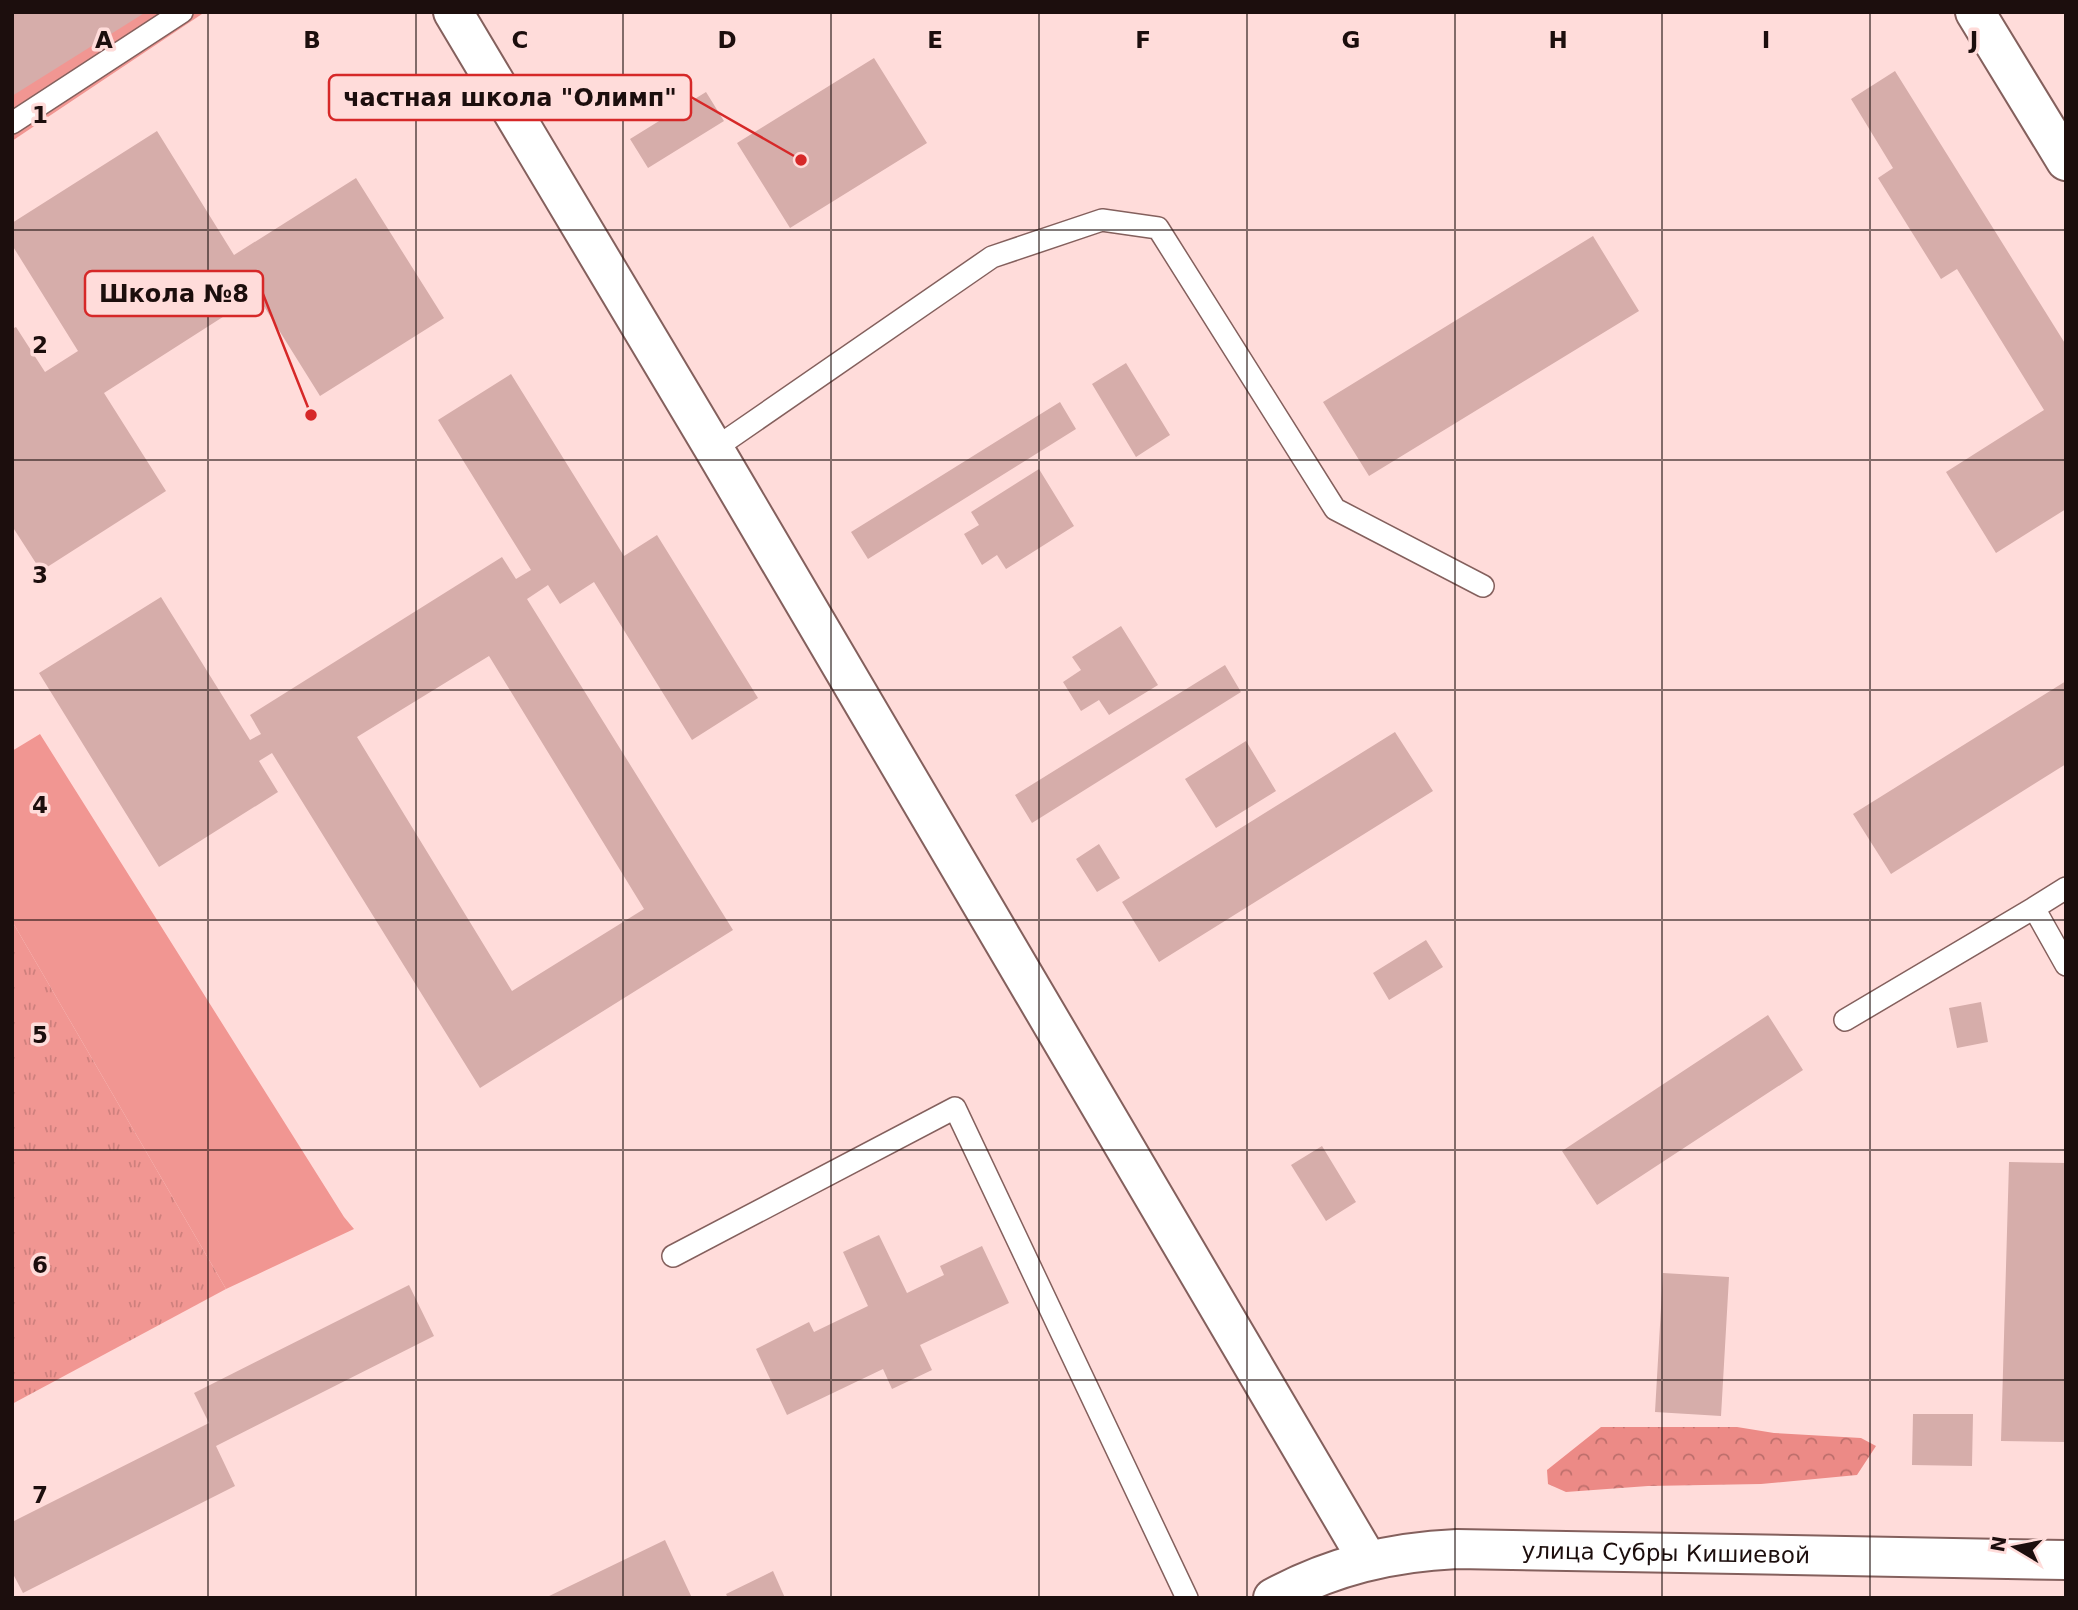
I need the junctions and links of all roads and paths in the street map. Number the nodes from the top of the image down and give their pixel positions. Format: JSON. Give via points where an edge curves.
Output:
{"nodes":[{"id":1,"x":182,"y":12,"type":"edge"},
{"id":2,"x":453,"y":12,"type":"edge"},
{"id":3,"x":1975,"y":12,"type":"edge"},
{"id":4,"x":12,"y":123,"type":"edge"},
{"id":5,"x":2066,"y":162,"type":"edge"},
{"id":6,"x":714,"y":449,"type":"junction"},
{"id":7,"x":1483,"y":586,"type":"dead end"},
{"id":8,"x":2066,"y":888,"type":"edge"},
{"id":9,"x":2034,"y":908,"type":"junction"},
{"id":10,"x":2066,"y":965,"type":"edge"},
{"id":11,"x":1845,"y":1020,"type":"dead end"},
{"id":12,"x":673,"y":1256,"type":"dead end"},
{"id":13,"x":1367,"y":1559,"type":"junction"},
{"id":14,"x":2066,"y":1560,"type":"edge"},
{"id":15,"x":1187,"y":1598,"type":"edge"},
{"id":16,"x":1273,"y":1598,"type":"edge"}],
"edges":[{"from":1,"to":4,"type":"lane"},
{"from":2,"to":6,"type":"street"},
{"from":3,"to":5,"type":"street"},
{"from":6,"to":7,"type":"lane","via":[[992,257],[1102,220],[1158,228],[1335,509]]},
{"from":6,"to":13,"type":"street"},
{"from":8,"to":9,"type":"lane"},
{"from":9,"to":10,"type":"lane"},
{"from":9,"to":11,"type":"lane"},
{"from":12,"to":15,"type":"lane","via":[[956,1108]]},
{"from":13,"to":14,"type":"street","name":"улица Субры Кишиевой","via":[[1457,1549]]},
{"from":13,"to":16,"type":"street","name":"улица Субры Кишиевой","via":[[1301,1582]]}]}
